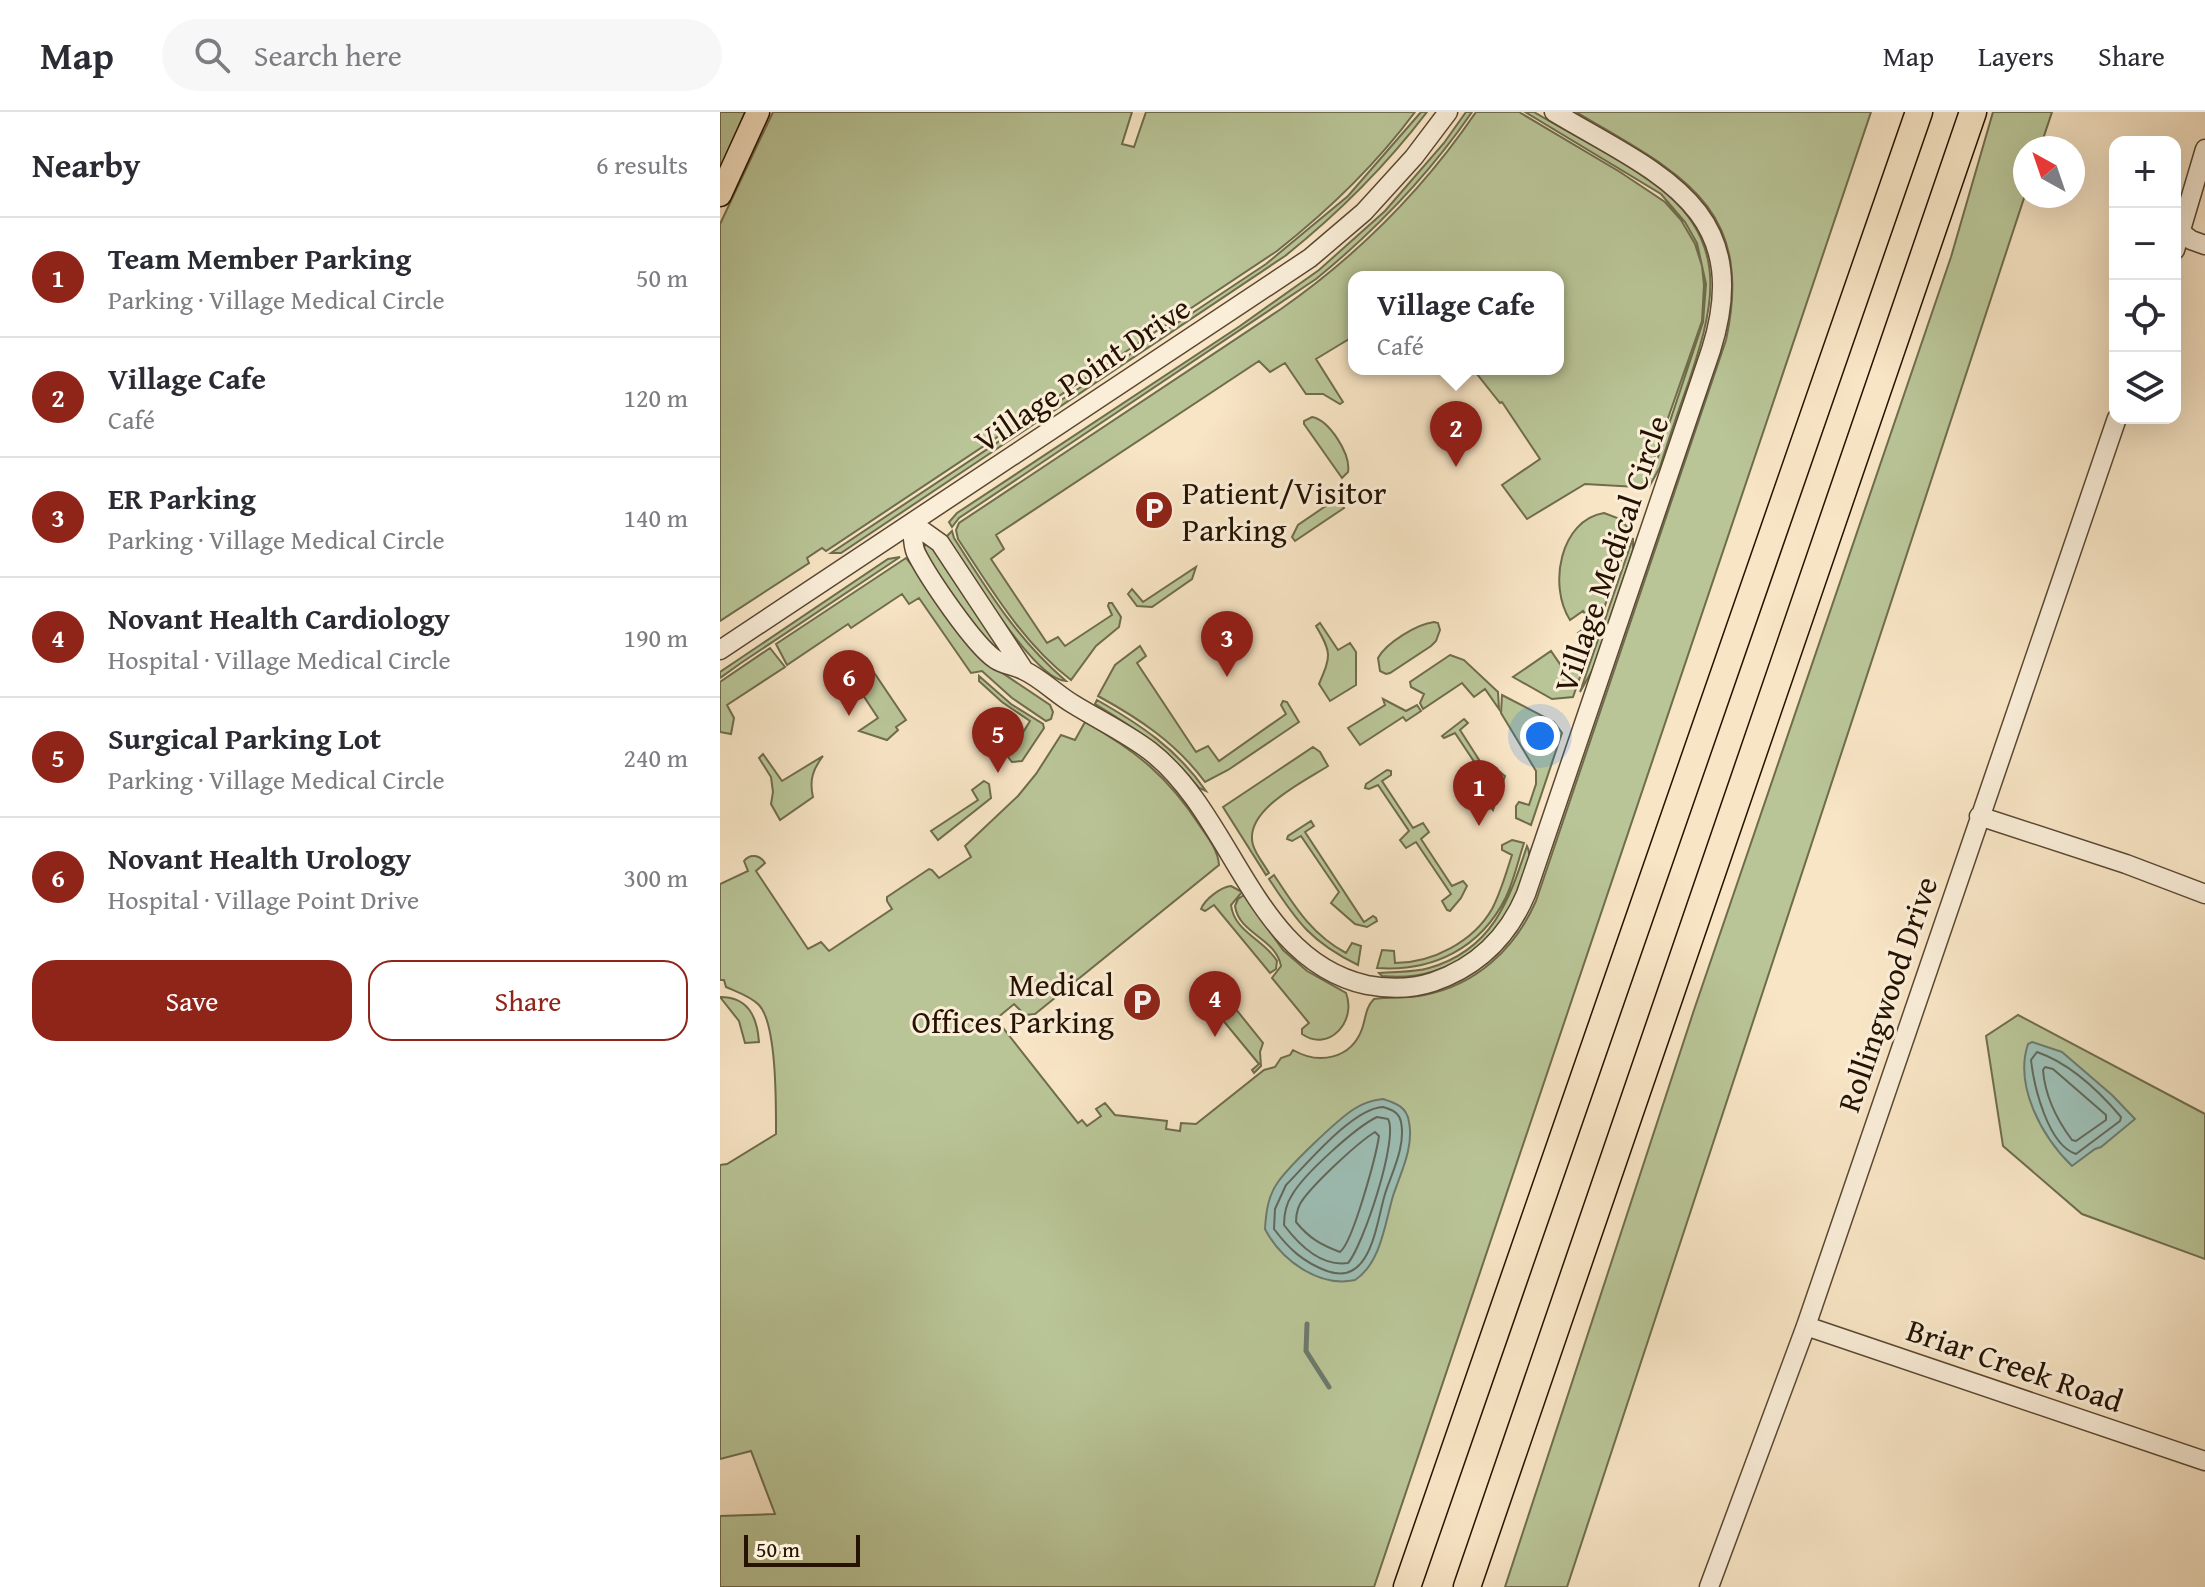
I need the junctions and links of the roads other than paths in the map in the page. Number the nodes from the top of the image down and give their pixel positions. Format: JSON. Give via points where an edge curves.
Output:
{"nodes":[{"id":1,"x":758,"y":112,"type":"edge"},
{"id":2,"x":1448,"y":112,"type":"edge"},
{"id":3,"x":1554,"y":112,"type":"edge"},
{"id":4,"x":1919,"y":112,"type":"edge"},
{"id":5,"x":1973,"y":112,"type":"edge"},
{"id":6,"x":2205,"y":149,"type":"edge"},
{"id":7,"x":720,"y":195,"type":"edge"},
{"id":8,"x":2181,"y":231,"type":"edge"},
{"id":9,"x":2181,"y":241,"type":"edge"},
{"id":10,"x":2205,"y":245,"type":"edge"},
{"id":11,"x":2115,"y":424,"type":"edge"},
{"id":12,"x":912,"y":523,"type":"junction"},
{"id":13,"x":720,"y":650,"type":"edge"},
{"id":14,"x":1024,"y":670,"type":"junction"},
{"id":15,"x":1979,"y":816,"type":"junction"},
{"id":16,"x":2205,"y":894,"type":"edge"},
{"id":17,"x":1806,"y":1326,"type":"junction"},
{"id":18,"x":2205,"y":1461,"type":"edge"},
{"id":19,"x":1407,"y":1587,"type":"edge"},
{"id":20,"x":1467,"y":1587,"type":"edge"},
{"id":21,"x":1709,"y":1587,"type":"edge"}],
"edges":[{"from":1,"to":7,"type":"main road"},
{"from":2,"to":12,"type":"street","name":"Village Point Drive","via":[[1364,212],[1310,258]]},
{"from":3,"to":14,"type":"street","name":"Village Medical Circle","via":[[1680,191],[1713,241],[1723,295],[1711,350],[1526,894],[1490,949],[1453,975],[1425,985],[1375,987],[1333,974],[1293,945],[1163,762]]},
{"from":4,"to":19,"type":"highway"},
{"from":5,"to":20,"type":"highway"},
{"from":6,"to":8,"type":"street"},
{"from":9,"to":10,"type":"street"},
{"from":11,"to":15,"type":"street","name":"Rollingwood Drive"},
{"from":12,"to":13,"type":"street","name":"Village Point Drive"},
{"from":12,"to":14,"type":"street","name":"Village Medical Circle","via":[[940,543]]},
{"from":12,"to":14,"type":"street","name":"Village Medical Circle","via":[[914,550],[974,641],[996,661]]},
{"from":15,"to":16,"type":"street"},
{"from":15,"to":17,"type":"street","name":"Rollingwood Drive"},
{"from":17,"to":18,"type":"street","name":"Briar Creek Road"},
{"from":17,"to":21,"type":"street","name":"Rollingwood Drive"}]}
